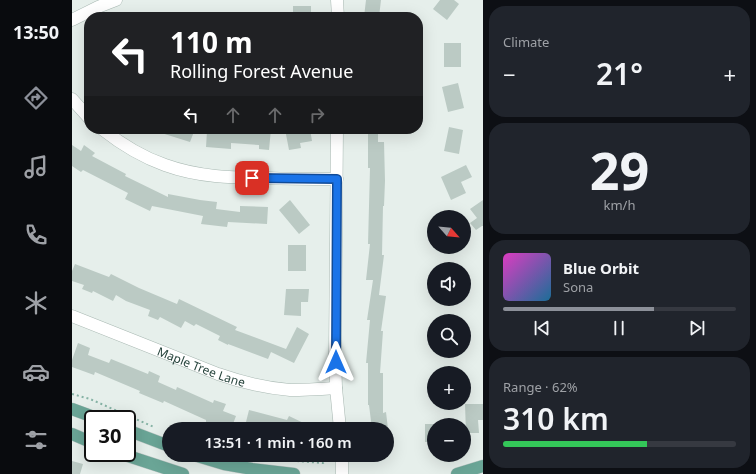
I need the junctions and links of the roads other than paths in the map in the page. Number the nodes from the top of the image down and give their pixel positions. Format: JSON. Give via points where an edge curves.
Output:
{"nodes":[{"id":1,"x":116,"y":0,"type":"edge"},
{"id":2,"x":338,"y":0,"type":"edge"},
{"id":3,"x":87,"y":12,"type":"edge"},
{"id":4,"x":338,"y":12,"type":"edge"},
{"id":5,"x":84,"y":14,"type":"edge"},
{"id":6,"x":72,"y":20,"type":"edge"},
{"id":7,"x":72,"y":99,"type":"edge"},
{"id":8,"x":84,"y":112,"type":"edge"},
{"id":9,"x":108,"y":134,"type":"edge"},
{"id":10,"x":337,"y":134,"type":"edge"},
{"id":11,"x":337,"y":179,"type":"junction"},
{"id":12,"x":72,"y":316,"type":"edge"},
{"id":13,"x":336,"y":388,"type":"junction"},
{"id":14,"x":72,"y":409,"type":"edge"},
{"id":15,"x":84,"y":413,"type":"edge"},
{"id":16,"x":339,"y":422,"type":"edge"},
{"id":17,"x":136,"y":433,"type":"edge"},
{"id":18,"x":72,"y":434,"type":"edge"},
{"id":19,"x":84,"y":439,"type":"edge"},
{"id":20,"x":162,"y":443,"type":"edge"},
{"id":21,"x":136,"y":458,"type":"edge"},
{"id":22,"x":217,"y":462,"type":"edge"},
{"id":23,"x":342,"y":462,"type":"edge"},
{"id":24,"x":483,"y":466,"type":"edge"},
{"id":25,"x":183,"y":474,"type":"edge"},
{"id":26,"x":294,"y":474,"type":"edge"},
{"id":27,"x":342,"y":474,"type":"edge"},
{"id":28,"x":457,"y":474,"type":"edge"}],
"edges":[{"from":1,"to":3,"type":"street"},
{"from":2,"to":4,"type":"street"},
{"from":5,"to":6,"type":"street"},
{"from":7,"to":8,"type":"street"},
{"from":9,"to":11,"type":"street","via":[[131,150],[184,171],[221,177]]},
{"from":10,"to":11,"type":"street"},
{"from":11,"to":13,"type":"street"},
{"from":12,"to":13,"type":"street","name":"Maple Tree Lane","via":[[238,381],[289,390]]},
{"from":13,"to":16,"type":"street"},
{"from":14,"to":15,"type":"main road"},
{"from":17,"to":20,"type":"main road"},
{"from":18,"to":19,"type":"main road"},
{"from":21,"to":25,"type":"main road"},
{"from":22,"to":26,"type":"main road"},
{"from":23,"to":27,"type":"street"},
{"from":24,"to":28,"type":"main road"}]}
